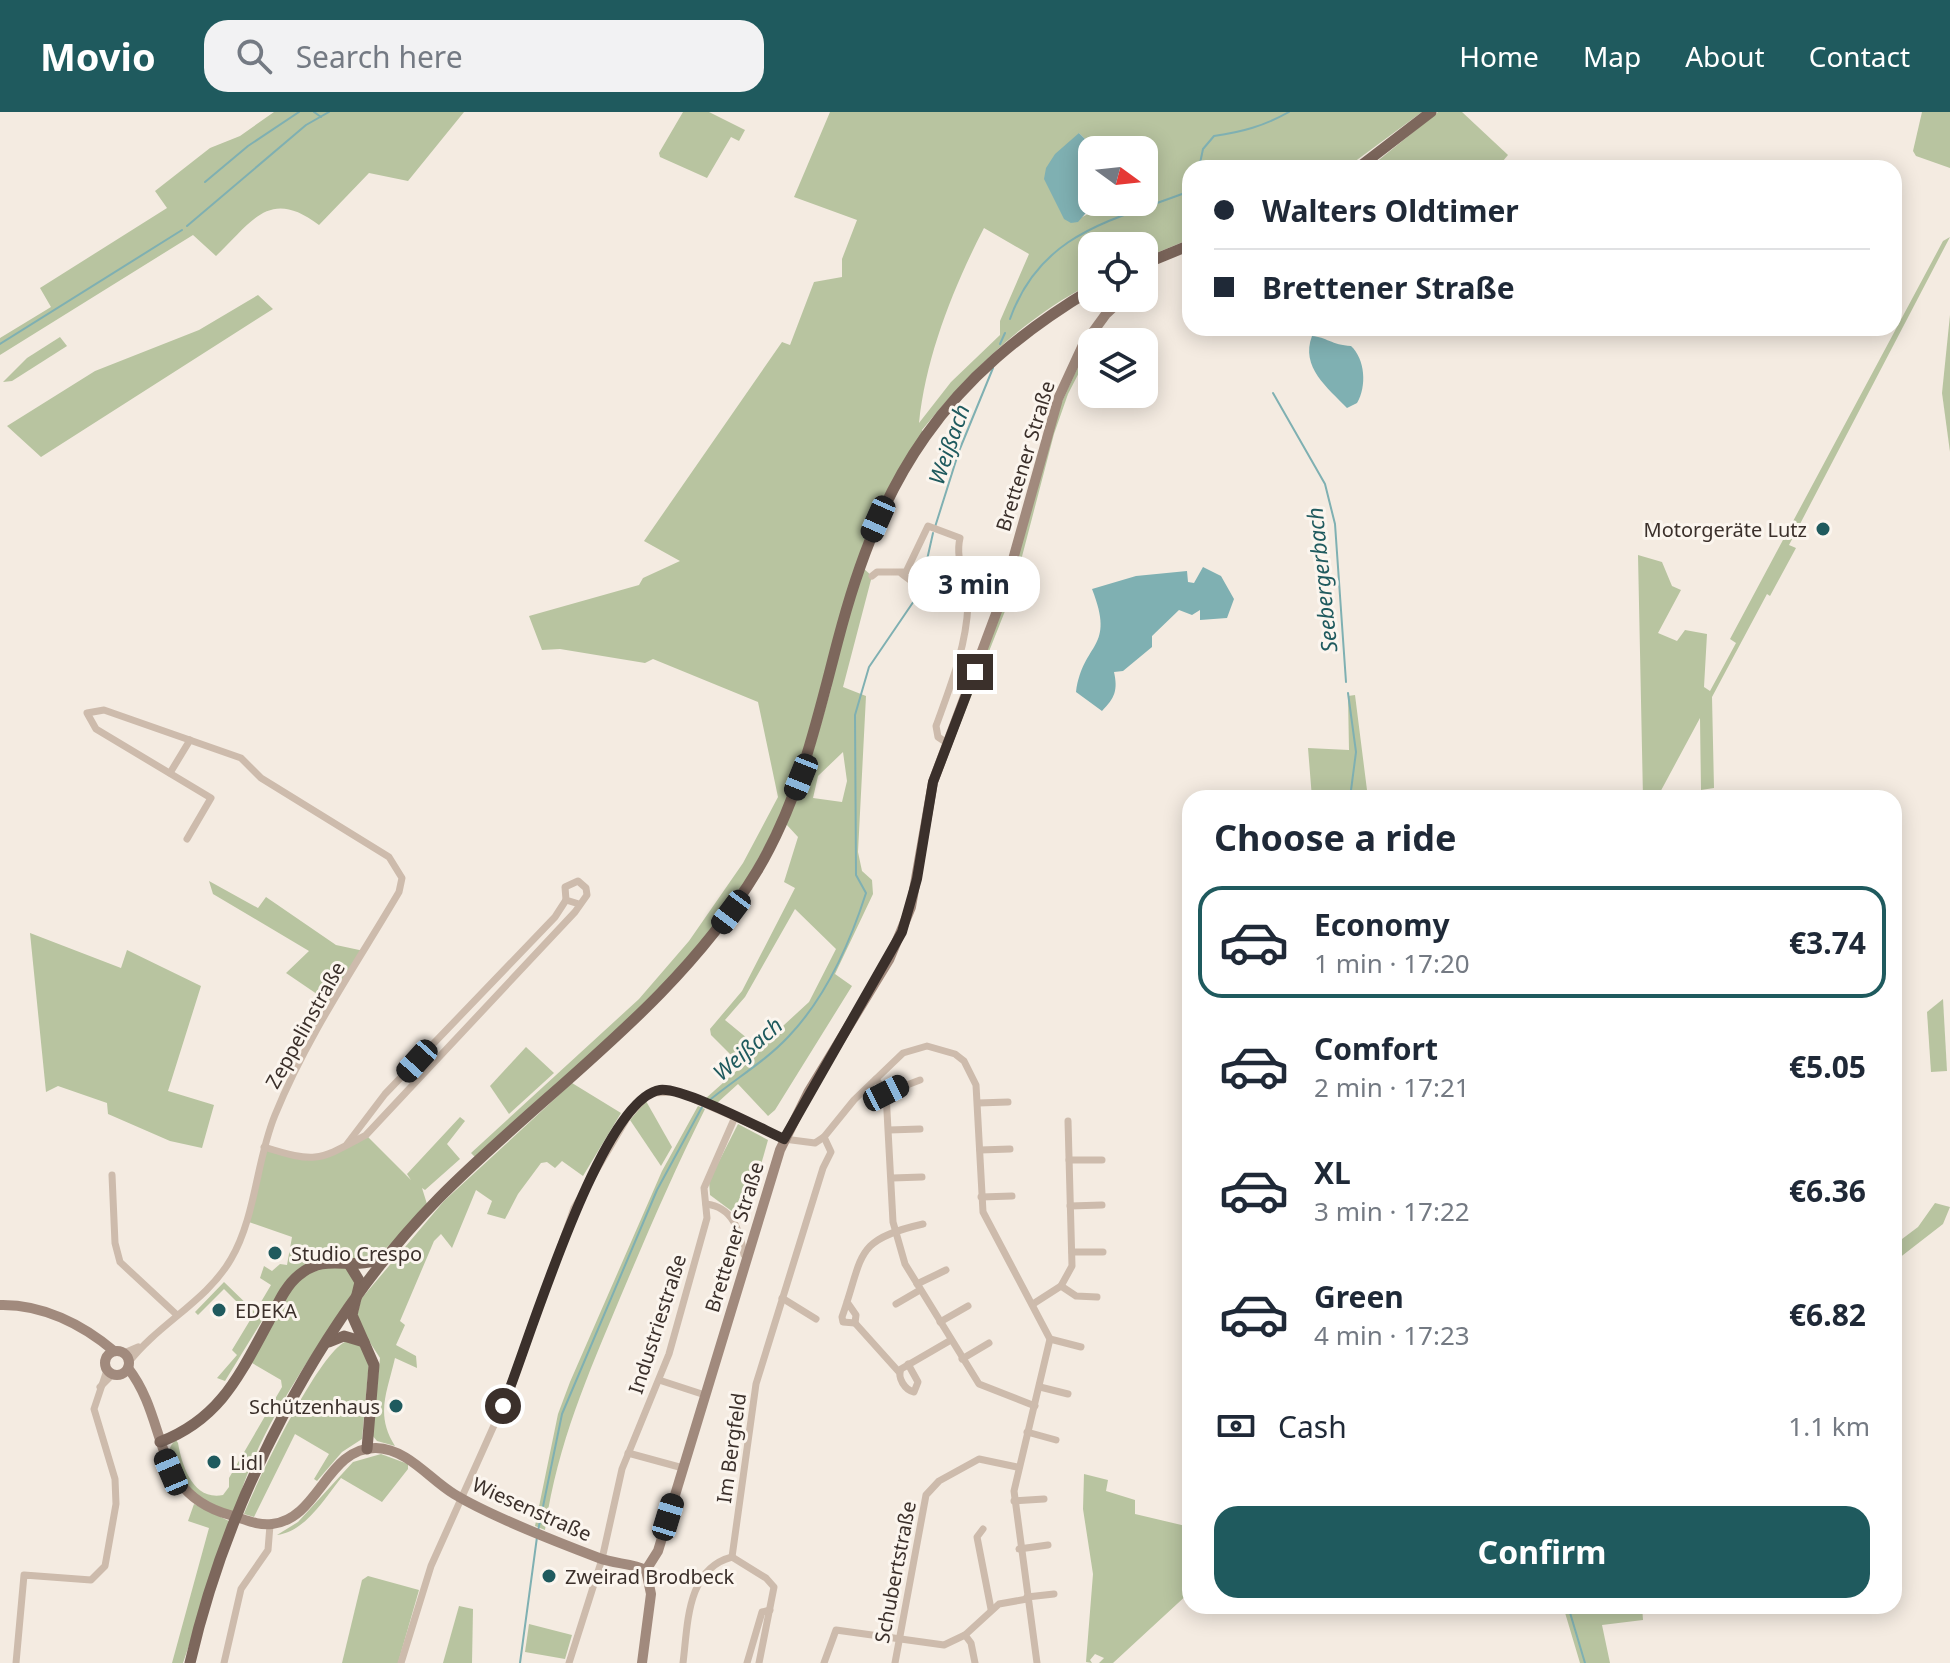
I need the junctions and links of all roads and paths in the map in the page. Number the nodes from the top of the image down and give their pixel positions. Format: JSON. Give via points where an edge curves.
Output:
{"nodes":[{"id":1,"x":1431,"y":112,"type":"edge"},
{"id":2,"x":1368,"y":160,"type":"edge"},
{"id":3,"x":1182,"y":248,"type":"edge"},
{"id":4,"x":1158,"y":258,"type":"edge"},
{"id":5,"x":1078,"y":298,"type":"edge"},
{"id":6,"x":1106,"y":314,"type":"edge"},
{"id":7,"x":902,"y":574,"type":"junction"},
{"id":8,"x":872,"y":576,"type":"dead end"},
{"id":9,"x":964,"y":585,"type":"junction"},
{"id":10,"x":190,"y":740,"type":"junction"},
{"id":11,"x":947,"y":743,"type":"junction"},
{"id":12,"x":170,"y":773,"type":"junction"},
{"id":13,"x":187,"y":839,"type":"dead end"},
{"id":14,"x":566,"y":900,"type":"junction"},
{"id":15,"x":579,"y":904,"type":"junction"},
{"id":16,"x":876,"y":1079,"type":"junction"},
{"id":17,"x":920,"y":1080,"type":"dead end"},
{"id":18,"x":886,"y":1093,"type":"junction"},
{"id":19,"x":1008,"y":1102,"type":"dead end"},
{"id":20,"x":978,"y":1103,"type":"junction"},
{"id":21,"x":735,"y":1117,"type":"junction"},
{"id":22,"x":1068,"y":1121,"type":"dead end"},
{"id":23,"x":920,"y":1129,"type":"dead end"},
{"id":24,"x":889,"y":1130,"type":"junction"},
{"id":25,"x":824,"y":1137,"type":"junction"},
{"id":26,"x":784,"y":1139,"type":"junction"},
{"id":27,"x":347,"y":1144,"type":"junction"},
{"id":28,"x":264,"y":1147,"type":"junction"},
{"id":29,"x":1010,"y":1149,"type":"dead end"},
{"id":30,"x":980,"y":1150,"type":"junction"},
{"id":31,"x":1069,"y":1160,"type":"junction"},
{"id":32,"x":1102,"y":1160,"type":"dead end"},
{"id":33,"x":112,"y":1175,"type":"dead end"},
{"id":34,"x":922,"y":1177,"type":"dead end"},
{"id":35,"x":892,"y":1178,"type":"junction"},
{"id":36,"x":1012,"y":1196,"type":"dead end"},
{"id":37,"x":981,"y":1197,"type":"junction"},
{"id":38,"x":706,"y":1204,"type":"junction"},
{"id":39,"x":1102,"y":1205,"type":"dead end"},
{"id":40,"x":1070,"y":1206,"type":"junction"},
{"id":41,"x":923,"y":1224,"type":"dead end"},
{"id":42,"x":894,"y":1231,"type":"junction"},
{"id":43,"x":393,"y":1250,"type":"junction"},
{"id":44,"x":1072,"y":1252,"type":"junction"},
{"id":45,"x":1103,"y":1252,"type":"dead end"},
{"id":46,"x":748,"y":1256,"type":"junction"},
{"id":47,"x":349,"y":1264,"type":"junction"},
{"id":48,"x":946,"y":1270,"type":"dead end"},
{"id":49,"x":1061,"y":1286,"type":"junction"},
{"id":50,"x":919,"y":1287,"type":"junction"},
{"id":51,"x":1097,"y":1297,"type":"dead end"},
{"id":52,"x":356,"y":1298,"type":"junction"},
{"id":53,"x":782,"y":1298,"type":"junction"},
{"id":54,"x":847,"y":1302,"type":"junction"},
{"id":55,"x":896,"y":1304,"type":"dead end"},
{"id":56,"x":1033,"y":1304,"type":"junction"},
{"id":57,"x":0,"y":1305,"type":"edge"},
{"id":58,"x":968,"y":1306,"type":"dead end"},
{"id":59,"x":177,"y":1315,"type":"junction"},
{"id":60,"x":816,"y":1319,"type":"dead end"},
{"id":61,"x":940,"y":1322,"type":"junction"},
{"id":62,"x":855,"y":1323,"type":"junction"},
{"id":63,"x":1050,"y":1339,"type":"junction"},
{"id":64,"x":951,"y":1340,"type":"junction"},
{"id":65,"x":328,"y":1343,"type":"junction"},
{"id":66,"x":365,"y":1343,"type":"junction"},
{"id":67,"x":989,"y":1343,"type":"dead end"},
{"id":68,"x":1081,"y":1347,"type":"dead end"},
{"id":69,"x":962,"y":1359,"type":"junction"},
{"id":70,"x":118,"y":1364,"type":"junction"},
{"id":71,"x":908,"y":1364,"type":"junction"},
{"id":72,"x":899,"y":1372,"type":"junction"},
{"id":73,"x":659,"y":1380,"type":"junction"},
{"id":74,"x":1040,"y":1387,"type":"junction"},
{"id":75,"x":1068,"y":1394,"type":"dead end"},
{"id":76,"x":705,"y":1395,"type":"junction"},
{"id":77,"x":1035,"y":1406,"type":"junction"},
{"id":78,"x":1027,"y":1432,"type":"junction"},
{"id":79,"x":1056,"y":1440,"type":"dead end"},
{"id":80,"x":160,"y":1442,"type":"junction"},
{"id":81,"x":367,"y":1449,"type":"junction"},
{"id":82,"x":628,"y":1453,"type":"junction"},
{"id":83,"x":1017,"y":1467,"type":"junction"},
{"id":84,"x":683,"y":1468,"type":"junction"},
{"id":85,"x":461,"y":1498,"type":"junction"},
{"id":86,"x":1044,"y":1499,"type":"dead end"},
{"id":87,"x":1014,"y":1501,"type":"junction"},
{"id":88,"x":270,"y":1525,"type":"junction"},
{"id":89,"x":983,"y":1529,"type":"dead end"},
{"id":90,"x":1048,"y":1545,"type":"dead end"},
{"id":91,"x":1019,"y":1549,"type":"junction"},
{"id":92,"x":732,"y":1557,"type":"junction"},
{"id":93,"x":602,"y":1559,"type":"junction"},
{"id":94,"x":646,"y":1570,"type":"junction"},
{"id":95,"x":1054,"y":1594,"type":"dead end"},
{"id":96,"x":1027,"y":1598,"type":"junction"},
{"id":97,"x":991,"y":1609,"type":"junction"},
{"id":98,"x":770,"y":1610,"type":"junction"},
{"id":99,"x":965,"y":1635,"type":"junction"},
{"id":100,"x":898,"y":1640,"type":"junction"},
{"id":101,"x":16,"y":1663,"type":"edge"},
{"id":102,"x":190,"y":1663,"type":"edge"},
{"id":103,"x":224,"y":1663,"type":"edge"},
{"id":104,"x":401,"y":1663,"type":"edge"},
{"id":105,"x":569,"y":1663,"type":"edge"},
{"id":106,"x":642,"y":1663,"type":"edge"},
{"id":107,"x":683,"y":1663,"type":"edge"},
{"id":108,"x":747,"y":1663,"type":"edge"},
{"id":109,"x":759,"y":1663,"type":"edge"},
{"id":110,"x":824,"y":1663,"type":"edge"},
{"id":111,"x":895,"y":1663,"type":"edge"},
{"id":112,"x":975,"y":1663,"type":"edge"},
{"id":113,"x":1037,"y":1663,"type":"edge"}],
"edges":[{"from":1,"to":2,"type":"main road"},
{"from":3,"to":4,"type":"main road"},
{"from":5,"to":43,"type":"main road","via":[[996,354],[910,456],[867,543],[801,777],[782,824],[731,912],[663,994],[441,1196]]},
{"from":6,"to":11,"type":"street","name":"Brettener Straße","via":[[1082,347],[1058,399],[1003,595]]},
{"from":7,"to":8,"type":"street"},
{"from":7,"to":9,"type":"street","via":[[927,593]]},
{"from":7,"to":9,"type":"street","via":[[924,529],[931,527],[960,538],[956,554]]},
{"from":9,"to":11,"type":"street","via":[[969,601],[961,657],[936,726],[938,737]]},
{"from":10,"to":12,"type":"street"},
{"from":10,"to":12,"type":"street","via":[[104,710],[87,713],[96,729]]},
{"from":10,"to":28,"type":"street","name":"Zeppelinstraße","via":[[241,758],[261,778],[389,857],[402,878],[399,892],[300,1059]]},
{"from":11,"to":26,"type":"street","name":"Brettener Straße","via":[[928,803],[917,879],[902,932]]},
{"from":12,"to":13,"type":"street","via":[[211,798]]},
{"from":14,"to":15,"type":"street"},
{"from":14,"to":15,"type":"street","via":[[565,887],[578,881],[587,895]]},
{"from":14,"to":27,"type":"street","via":[[385,1094]]},
{"from":15,"to":27,"type":"street","via":[[366,1135]]},
{"from":16,"to":18,"type":"street"},
{"from":16,"to":20,"type":"street","via":[[903,1053],[917,1047],[941,1048],[964,1061]]},
{"from":16,"to":25,"type":"street"},
{"from":17,"to":18,"type":"street"},
{"from":18,"to":24,"type":"street"},
{"from":19,"to":20,"type":"street"},
{"from":20,"to":30,"type":"street"},
{"from":21,"to":26,"type":"street"},
{"from":21,"to":38,"type":"street","name":"Industriestraße","via":[[707,1176]]},
{"from":21,"to":85,"type":"street","via":[[667,1090],[650,1093],[629,1115],[584,1187],[513,1383]]},
{"from":22,"to":31,"type":"street"},
{"from":23,"to":24,"type":"street"},
{"from":24,"to":35,"type":"street"},
{"from":25,"to":26,"type":"street","via":[[804,1144]]},
{"from":25,"to":53,"type":"street","name":"Im Bergfeld","via":[[831,1152]]},
{"from":26,"to":46,"type":"street","name":"Brettener Straße"},
{"from":27,"to":28,"type":"street","via":[[324,1159]]},
{"from":28,"to":59,"type":"street","name":"Zeppelinstraße","via":[[230,1261]]},
{"from":29,"to":30,"type":"street"},
{"from":30,"to":37,"type":"street"},
{"from":31,"to":32,"type":"street"},
{"from":31,"to":40,"type":"street"},
{"from":33,"to":59,"type":"street","via":[[120,1262]]},
{"from":34,"to":35,"type":"street"},
{"from":35,"to":42,"type":"street"},
{"from":36,"to":37,"type":"street"},
{"from":37,"to":56,"type":"street","via":[[991,1231]]},
{"from":38,"to":46,"type":"street","via":[[725,1211],[735,1222]]},
{"from":38,"to":73,"type":"street","name":"Industriestraße","via":[[707,1218]]},
{"from":39,"to":40,"type":"street"},
{"from":40,"to":44,"type":"street"},
{"from":41,"to":42,"type":"street"},
{"from":42,"to":50,"type":"street"},
{"from":42,"to":54,"type":"street","via":[[870,1243]]},
{"from":43,"to":47,"type":"main road","via":[[373,1263]]},
{"from":43,"to":52,"type":"main road"},
{"from":44,"to":45,"type":"street"},
{"from":44,"to":49,"type":"street"},
{"from":46,"to":76,"type":"street","name":"Brettener Straße"},
{"from":47,"to":52,"type":"main road","via":[[360,1282]]},
{"from":47,"to":80,"type":"main road","via":[[323,1263],[295,1277],[218,1405],[196,1426]]},
{"from":48,"to":50,"type":"street"},
{"from":49,"to":51,"type":"street","via":[[1076,1296]]},
{"from":49,"to":56,"type":"street"},
{"from":50,"to":55,"type":"street"},
{"from":50,"to":61,"type":"street"},
{"from":52,"to":65,"type":"main road"},
{"from":52,"to":66,"type":"main road","via":[[352,1315]]},
{"from":53,"to":60,"type":"street"},
{"from":53,"to":92,"type":"street","name":"Im Bergfeld","via":[[749,1412]]},
{"from":54,"to":62,"type":"street"},
{"from":54,"to":62,"type":"street","via":[[843,1322]]},
{"from":56,"to":63,"type":"street"},
{"from":57,"to":70,"type":"street","via":[[50,1313],[96,1338]]},
{"from":58,"to":61,"type":"street"},
{"from":59,"to":70,"type":"street","name":"Zeppelinstraße"},
{"from":61,"to":64,"type":"street"},
{"from":62,"to":72,"type":"street"},
{"from":63,"to":68,"type":"street"},
{"from":63,"to":74,"type":"street"},
{"from":64,"to":69,"type":"street"},
{"from":64,"to":71,"type":"street"},
{"from":65,"to":66,"type":"main road","via":[[350,1336]]},
{"from":65,"to":102,"type":"main road","via":[[277,1428],[250,1486]]},
{"from":66,"to":81,"type":"main road","via":[[374,1378]]},
{"from":67,"to":69,"type":"street"},
{"from":69,"to":77,"type":"street","via":[[986,1389]]},
{"from":70,"to":80,"type":"street","via":[[139,1386]]},
{"from":70,"to":101,"type":"street","via":[[98,1388],[94,1409],[116,1492],[105,1566],[91,1580],[24,1575]]},
{"from":71,"to":72,"type":"street"},
{"from":71,"to":72,"type":"street","via":[[917,1390],[906,1388]]},
{"from":73,"to":76,"type":"street"},
{"from":73,"to":82,"type":"street","name":"Industriestraße"},
{"from":74,"to":75,"type":"street"},
{"from":74,"to":77,"type":"street"},
{"from":76,"to":84,"type":"street","name":"Brettener Straße"},
{"from":77,"to":78,"type":"street"},
{"from":78,"to":79,"type":"street"},
{"from":78,"to":83,"type":"street"},
{"from":80,"to":88,"type":"street","via":[[181,1487],[213,1510]]},
{"from":81,"to":85,"type":"street","name":"Wiesenstraße","via":[[386,1449],[406,1458]]},
{"from":81,"to":88,"type":"street","via":[[340,1465],[297,1514]]},
{"from":82,"to":84,"type":"street"},
{"from":82,"to":93,"type":"street","name":"Industriestraße"},
{"from":83,"to":87,"type":"street"},
{"from":83,"to":100,"type":"street","name":"Schubertstraße","via":[[979,1459],[939,1481],[926,1495]]},
{"from":84,"to":94,"type":"street","name":"Brettener Straße","via":[[658,1551]]},
{"from":85,"to":93,"type":"street","name":"Wiesenstraße"},
{"from":85,"to":104,"type":"street","via":[[431,1566]]},
{"from":86,"to":87,"type":"street"},
{"from":87,"to":91,"type":"street"},
{"from":88,"to":103,"type":"street","via":[[268,1550],[241,1589]]},
{"from":89,"to":97,"type":"street","via":[[977,1537]]},
{"from":90,"to":91,"type":"street"},
{"from":91,"to":96,"type":"street"},
{"from":92,"to":98,"type":"street","via":[[774,1587]]},
{"from":92,"to":107,"type":"street","via":[[714,1563],[696,1586]]},
{"from":93,"to":94,"type":"street","name":"Wiesenstraße"},
{"from":93,"to":105,"type":"street","name":"Industriestraße"},
{"from":94,"to":106,"type":"street","name":"Brettener Straße","via":[[651,1585]]},
{"from":95,"to":96,"type":"street"},
{"from":96,"to":97,"type":"street"},
{"from":96,"to":113,"type":"street"},
{"from":97,"to":99,"type":"street"},
{"from":98,"to":108,"type":"street","via":[[762,1612]]},
{"from":98,"to":109,"type":"street"},
{"from":99,"to":100,"type":"street","via":[[937,1646]]},
{"from":99,"to":112,"type":"street"},
{"from":100,"to":110,"type":"street","via":[[836,1630]]},
{"from":100,"to":111,"type":"street","name":"Schubertstraße"}]}
